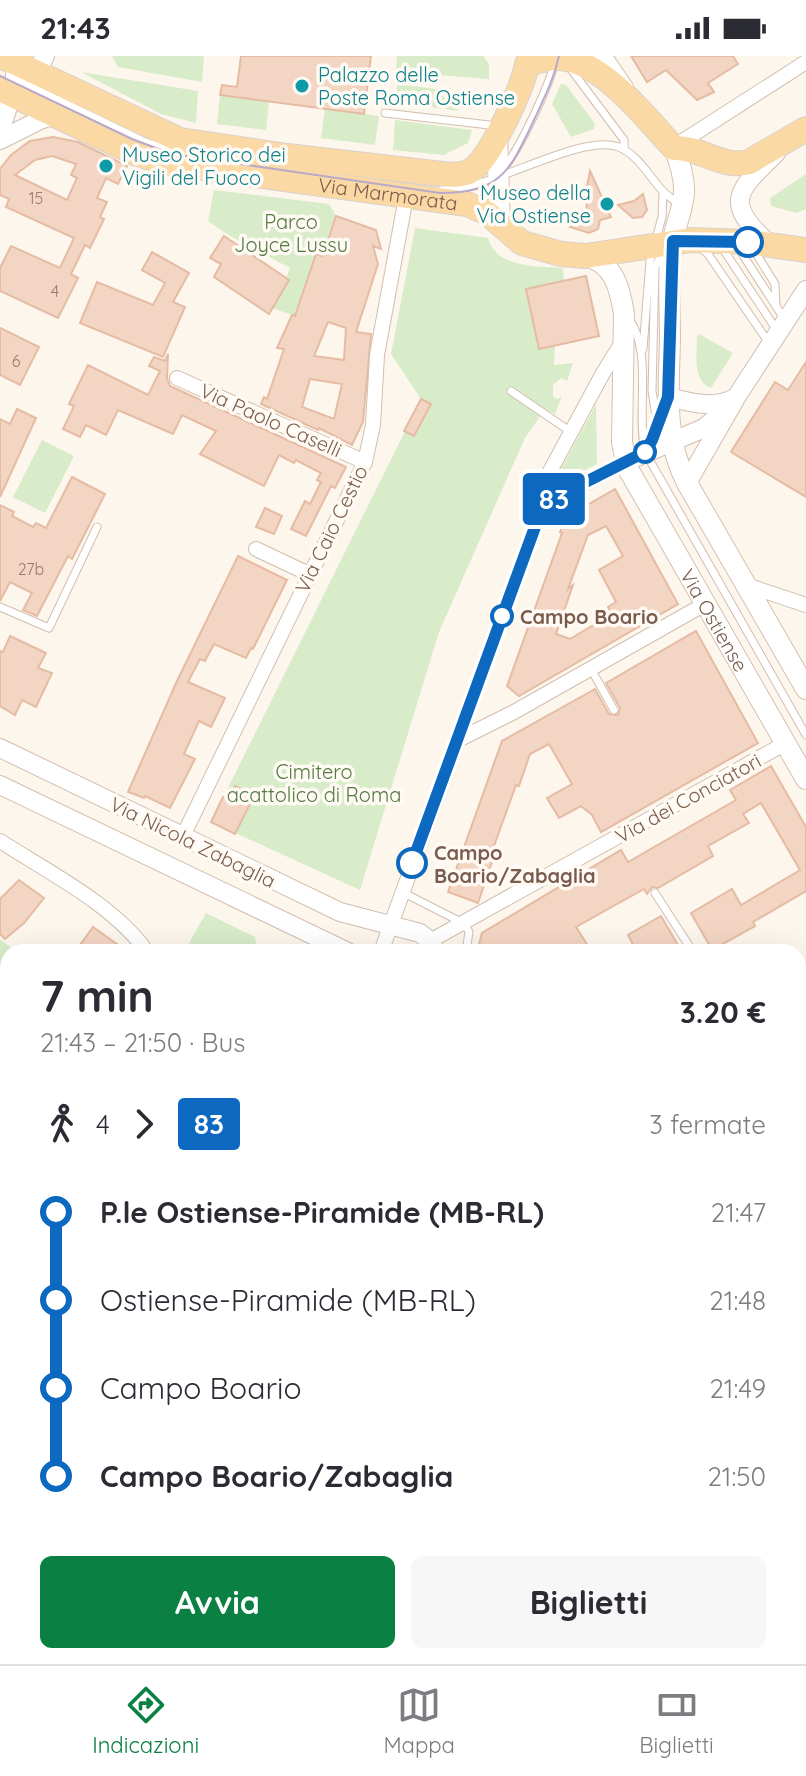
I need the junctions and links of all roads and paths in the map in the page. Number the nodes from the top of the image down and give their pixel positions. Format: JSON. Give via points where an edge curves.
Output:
{"nodes":[{"id":1,"x":601,"y":56,"type":"edge"},
{"id":2,"x":560,"y":57,"type":"edge"},
{"id":3,"x":528,"y":60,"type":"edge"},
{"id":4,"x":806,"y":62,"type":"edge"},
{"id":5,"x":17,"y":79,"type":"edge"},
{"id":6,"x":631,"y":101,"type":"junction"},
{"id":7,"x":385,"y":113,"type":"dead end"},
{"id":8,"x":55,"y":115,"type":"junction"},
{"id":9,"x":0,"y":131,"type":"edge"},
{"id":10,"x":499,"y":131,"type":"junction"},
{"id":11,"x":799,"y":133,"type":"edge"},
{"id":12,"x":170,"y":137,"type":"junction"},
{"id":13,"x":0,"y":140,"type":"edge"},
{"id":14,"x":145,"y":142,"type":"junction"},
{"id":15,"x":674,"y":148,"type":"junction"},
{"id":16,"x":624,"y":149,"type":"junction"},
{"id":17,"x":229,"y":160,"type":"dead end"},
{"id":18,"x":490,"y":180,"type":"junction"},
{"id":19,"x":439,"y":189,"type":"dead end"},
{"id":20,"x":663,"y":193,"type":"junction"},
{"id":21,"x":406,"y":197,"type":"junction"},
{"id":22,"x":684,"y":205,"type":"junction"},
{"id":23,"x":500,"y":226,"type":"junction"},
{"id":24,"x":673,"y":241,"type":"junction"},
{"id":25,"x":742,"y":242,"type":"junction"},
{"id":26,"x":806,"y":250,"type":"edge"},
{"id":27,"x":586,"y":256,"type":"junction"},
{"id":28,"x":806,"y":290,"type":"edge"},
{"id":29,"x":624,"y":314,"type":"junction"},
{"id":30,"x":777,"y":326,"type":"junction"},
{"id":31,"x":623,"y":341,"type":"junction"},
{"id":32,"x":642,"y":352,"type":"junction"},
{"id":33,"x":177,"y":378,"type":"dead end"},
{"id":34,"x":511,"y":391,"type":"dead end"},
{"id":35,"x":737,"y":396,"type":"junction"},
{"id":36,"x":668,"y":397,"type":"junction"},
{"id":37,"x":659,"y":421,"type":"junction"},
{"id":38,"x":571,"y":432,"type":"junction"},
{"id":39,"x":672,"y":440,"type":"junction"},
{"id":40,"x":645,"y":452,"type":"junction"},
{"id":41,"x":365,"y":462,"type":"junction"},
{"id":42,"x":625,"y":462,"type":"junction"},
{"id":43,"x":687,"y":483,"type":"junction"},
{"id":44,"x":539,"y":509,"type":"junction"},
{"id":45,"x":97,"y":527,"type":"dead end"},
{"id":46,"x":256,"y":549,"type":"dead end"},
{"id":47,"x":309,"y":574,"type":"junction"},
{"id":48,"x":746,"y":585,"type":"junction"},
{"id":49,"x":705,"y":604,"type":"junction"},
{"id":50,"x":806,"y":605,"type":"edge"},
{"id":51,"x":0,"y":607,"type":"edge"},
{"id":52,"x":591,"y":669,"type":"junction"},
{"id":53,"x":806,"y":689,"type":"edge"},
{"id":54,"x":614,"y":710,"type":"dead end"},
{"id":55,"x":806,"y":735,"type":"edge"},
{"id":56,"x":458,"y":740,"type":"junction"},
{"id":57,"x":786,"y":743,"type":"junction"},
{"id":58,"x":0,"y":748,"type":"edge"},
{"id":59,"x":806,"y":779,"type":"edge"},
{"id":60,"x":0,"y":785,"type":"edge"},
{"id":61,"x":182,"y":838,"type":"junction"},
{"id":62,"x":0,"y":841,"type":"edge"},
{"id":63,"x":402,"y":892,"type":"junction"},
{"id":64,"x":655,"y":893,"type":"dead end"},
{"id":65,"x":465,"y":924,"type":"junction"},
{"id":66,"x":390,"y":925,"type":"junction"},
{"id":67,"x":140,"y":944,"type":"edge"},
{"id":68,"x":331,"y":944,"type":"edge"},
{"id":69,"x":384,"y":944,"type":"edge"},
{"id":70,"x":430,"y":944,"type":"edge"},
{"id":71,"x":436,"y":944,"type":"edge"},
{"id":72,"x":467,"y":944,"type":"edge"},
{"id":73,"x":688,"y":944,"type":"edge"}],
"edges":[{"from":1,"to":6,"type":"main road"},
{"from":2,"to":3,"type":"main road"},
{"from":2,"to":6,"type":"main road","via":[[592,70]]},
{"from":2,"to":16,"type":"lane","via":[[624,140]]},
{"from":2,"to":18,"type":"lane","via":[[515,153]]},
{"from":3,"to":10,"type":"main road","name":"Via Marmorata"},
{"from":4,"to":15,"type":"street"},
{"from":5,"to":8,"type":"main road","name":"Via Marmorata"},
{"from":5,"to":9,"type":"street"},
{"from":5,"to":12,"type":"main road","name":"Via Marmorata"},
{"from":5,"to":14,"type":"lane"},
{"from":6,"to":15,"type":"main road"},
{"from":7,"to":10,"type":"lane"},
{"from":8,"to":13,"type":"street"},
{"from":8,"to":21,"type":"main road","name":"Via Marmorata","via":[[166,163]]},
{"from":10,"to":12,"type":"main road","name":"Via Marmorata","via":[[476,167],[458,175]]},
{"from":10,"to":18,"type":"main road"},
{"from":11,"to":15,"type":"main road","via":[[739,164],[696,149]]},
{"from":11,"to":25,"type":"street","via":[[747,182],[740,198],[746,219]]},
{"from":12,"to":14,"type":"lane"},
{"from":14,"to":17,"type":"lane"},
{"from":15,"to":22,"type":"main road","via":[[685,179]]},
{"from":16,"to":18,"type":"lane","name":"Via Marmorata","via":[[587,146]]},
{"from":16,"to":20,"type":"lane"},
{"from":18,"to":19,"type":"lane","name":"Via Marmorata"},
{"from":18,"to":23,"type":"main road"},
{"from":20,"to":22,"type":"lane"},
{"from":20,"to":24,"type":"lane","via":[[662,217]]},
{"from":21,"to":23,"type":"main road","name":"Via Marmorata","via":[[475,207]]},
{"from":21,"to":41,"type":"street","name":"Via Caio Cestio","via":[[377,355]]},
{"from":22,"to":24,"type":"main road"},
{"from":23,"to":27,"type":"main road","name":"Via Marmorata","via":[[522,243]]},
{"from":24,"to":25,"type":"main road","name":"Via Marmorata"},
{"from":24,"to":27,"type":"main road","name":"Via Marmorata"},
{"from":24,"to":30,"type":"lane","via":[[708,254]]},
{"from":24,"to":32,"type":"lane","via":[[647,283]]},
{"from":24,"to":36,"type":"main road"},
{"from":24,"to":37,"type":"lane","via":[[655,267],[652,397]]},
{"from":25,"to":26,"type":"main road","name":"Via Marmorata"},
{"from":25,"to":30,"type":"lane"},
{"from":25,"to":30,"type":"lane"},
{"from":25,"to":30,"type":"lane","via":[[775,284]]},
{"from":27,"to":29,"type":"main road","via":[[612,272]]},
{"from":28,"to":30,"type":"street"},
{"from":29,"to":31,"type":"main road"},
{"from":29,"to":32,"type":"lane","via":[[634,325]]},
{"from":30,"to":35,"type":"street"},
{"from":31,"to":38,"type":"street"},
{"from":31,"to":42,"type":"main road"},
{"from":32,"to":40,"type":"lane"},
{"from":33,"to":41,"type":"street","name":"Via Paolo Caselli"},
{"from":34,"to":38,"type":"lane"},
{"from":35,"to":36,"type":"street","via":[[707,404]]},
{"from":35,"to":39,"type":"street","via":[[711,424]]},
{"from":35,"to":43,"type":"street"},
{"from":36,"to":37,"type":"lane"},
{"from":36,"to":39,"type":"main road"},
{"from":37,"to":39,"type":"lane"},
{"from":37,"to":40,"type":"lane"},
{"from":38,"to":44,"type":"street","via":[[543,486]]},
{"from":39,"to":40,"type":"street"},
{"from":39,"to":43,"type":"main road"},
{"from":40,"to":42,"type":"street"},
{"from":40,"to":55,"type":"lane","name":"Via Ostiense"},
{"from":41,"to":47,"type":"street","name":"Via Caio Cestio"},
{"from":42,"to":44,"type":"street"},
{"from":42,"to":49,"type":"main road","name":"Via Ostiense"},
{"from":43,"to":48,"type":"main road"},
{"from":44,"to":56,"type":"street"},
{"from":45,"to":51,"type":"lane","via":[[49,628]]},
{"from":46,"to":47,"type":"street"},
{"from":47,"to":61,"type":"street","name":"Via Caio Cestio"},
{"from":48,"to":50,"type":"street"},
{"from":48,"to":53,"type":"main road"},
{"from":49,"to":52,"type":"street"},
{"from":49,"to":57,"type":"main road","name":"Via Ostiense"},
{"from":52,"to":54,"type":"lane"},
{"from":52,"to":56,"type":"street"},
{"from":56,"to":63,"type":"street"},
{"from":57,"to":59,"type":"main road","name":"Via Ostiense"},
{"from":57,"to":65,"type":"street","name":"Via dei Conciatori"},
{"from":58,"to":61,"type":"street","name":"Via Nicola Zabaglia"},
{"from":60,"to":68,"type":"street","name":"Via Nicola Zabaglia"},
{"from":61,"to":66,"type":"street","name":"Via Nicola Zabaglia","via":[[349,915]]},
{"from":62,"to":67,"type":"street","via":[[101,907]]},
{"from":63,"to":65,"type":"lane"},
{"from":63,"to":66,"type":"street"},
{"from":64,"to":73,"type":"lane"},
{"from":65,"to":71,"type":"street","name":"Via dei Conciatori"},
{"from":65,"to":72,"type":"lane"},
{"from":66,"to":69,"type":"street"},
{"from":66,"to":70,"type":"street","name":"Via Nicola Zabaglia","via":[[414,931]]}]}
